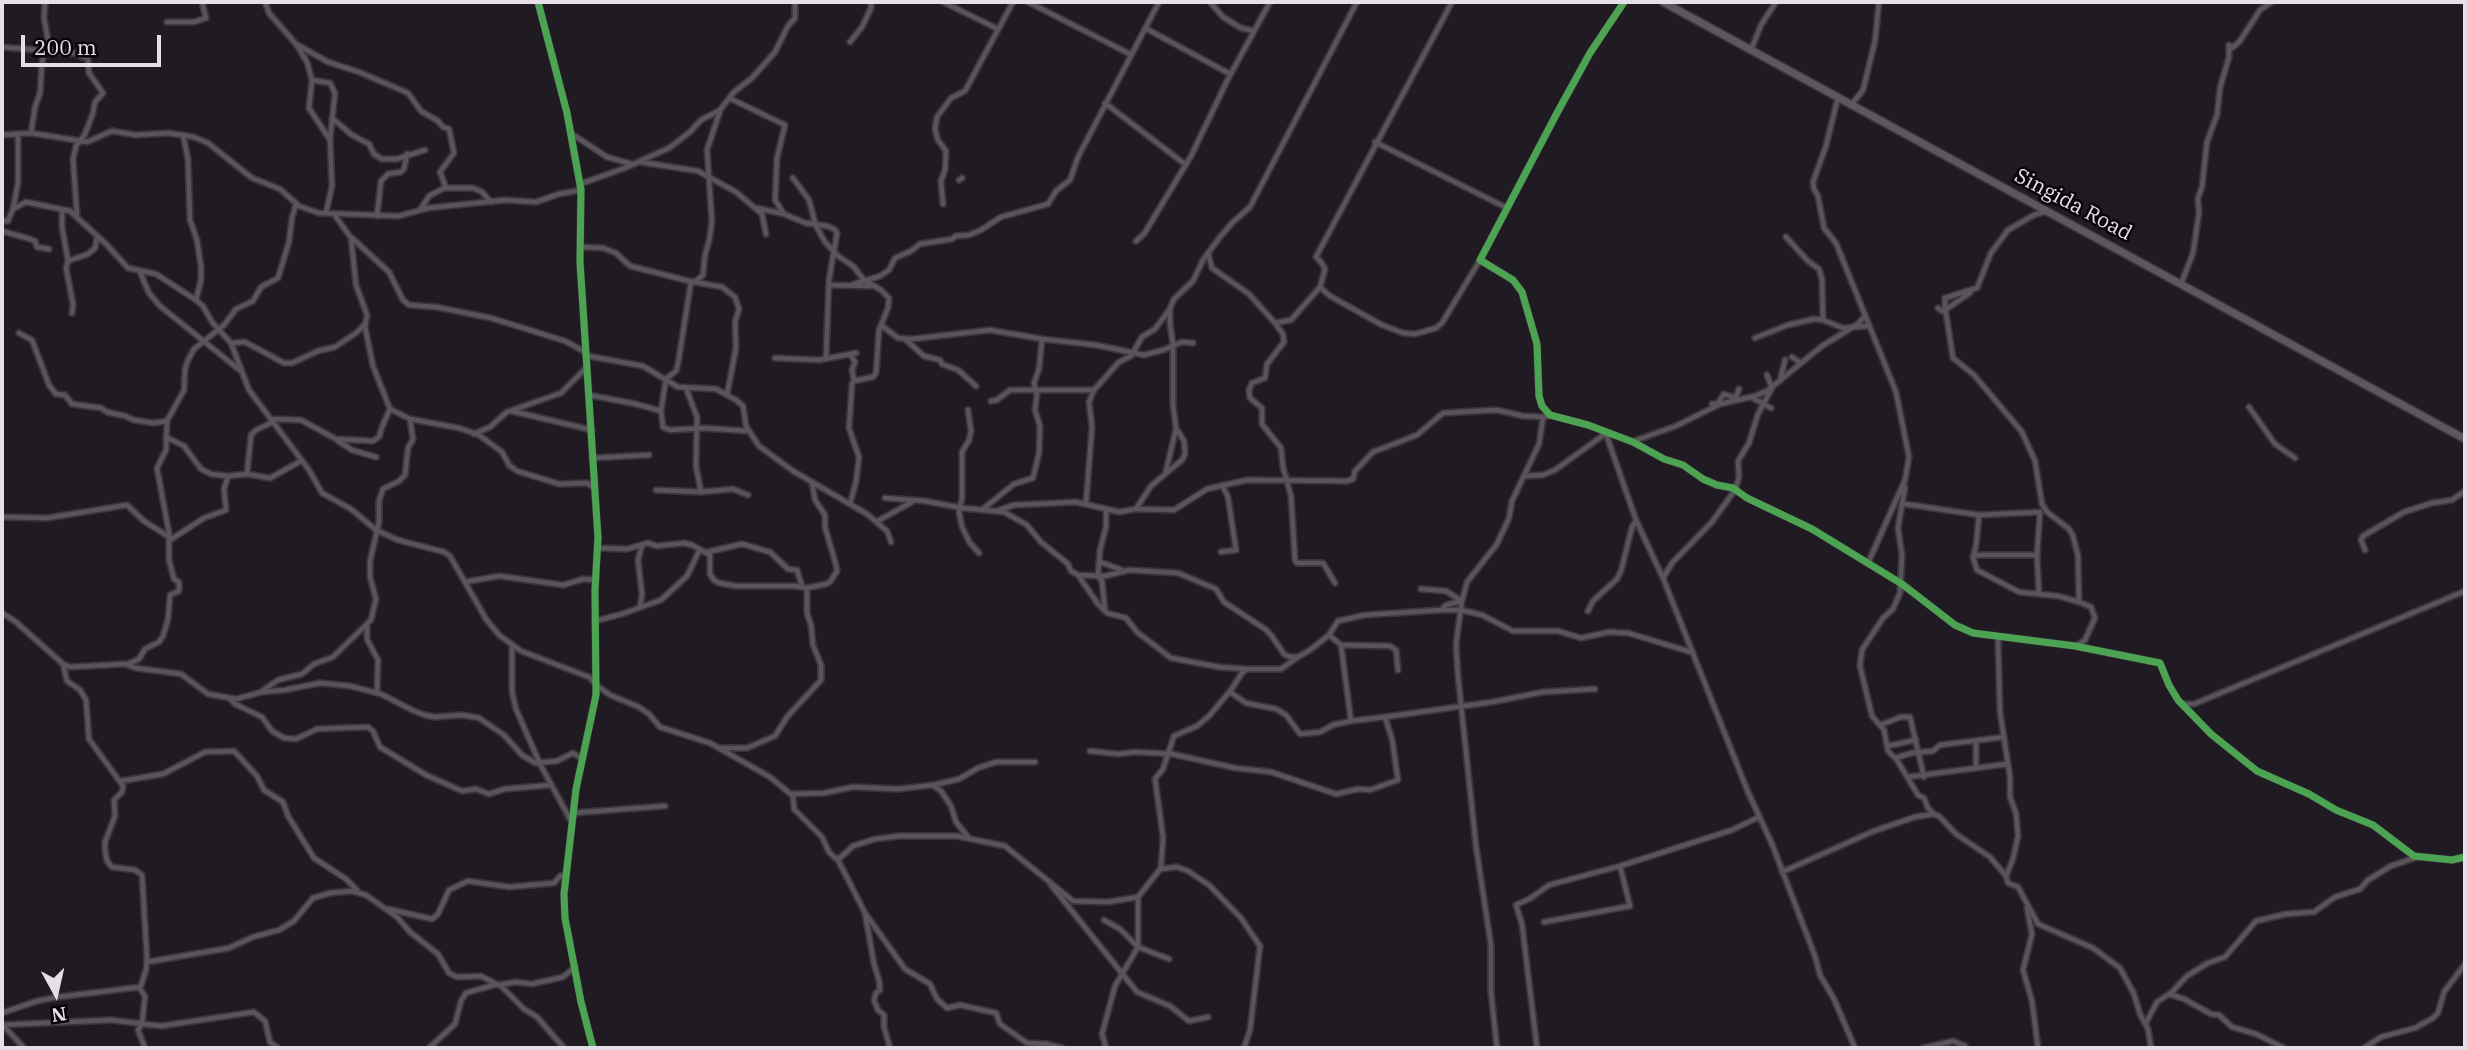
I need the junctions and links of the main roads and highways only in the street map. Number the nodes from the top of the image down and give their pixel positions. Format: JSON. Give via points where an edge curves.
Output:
{"nodes":[{"id":1,"x":1663,"y":2,"type":"edge"},
{"id":2,"x":2465,"y":439,"type":"edge"}],
"edges":[{"from":1,"to":2,"type":"highway","name":"Singida Road"}]}
